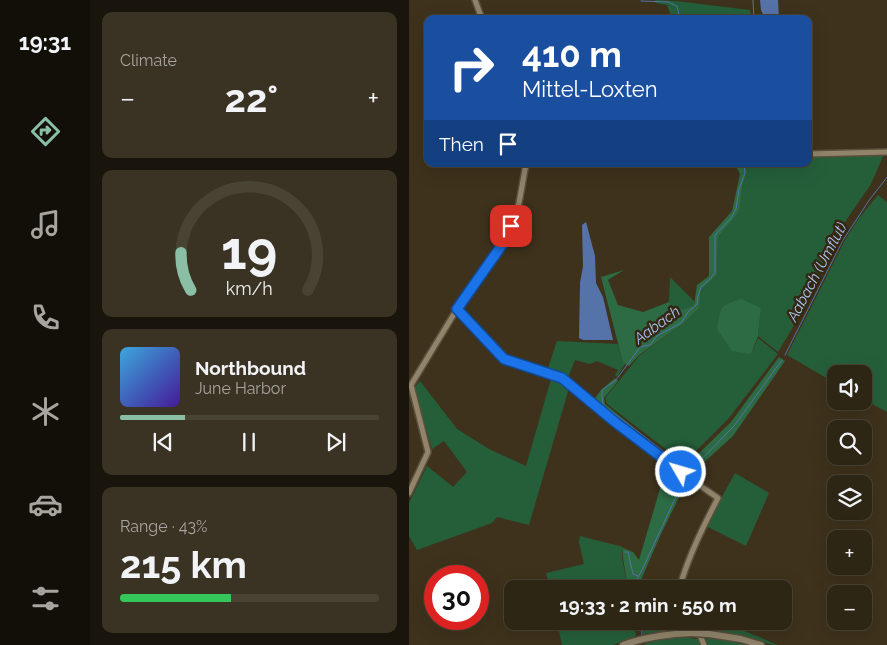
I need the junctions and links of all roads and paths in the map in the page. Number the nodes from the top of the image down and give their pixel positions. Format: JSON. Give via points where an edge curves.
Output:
{"nodes":[{"id":1,"x":475,"y":0,"type":"edge"},
{"id":2,"x":481,"y":15,"type":"edge"},
{"id":3,"x":887,"y":152,"type":"edge"},
{"id":4,"x":812,"y":154,"type":"edge"},
{"id":5,"x":525,"y":167,"type":"edge"},
{"id":6,"x":457,"y":309,"type":"junction"},
{"id":7,"x":410,"y":386,"type":"edge"},
{"id":8,"x":411,"y":482,"type":"edge"},
{"id":9,"x":409,"y":493,"type":"edge"},
{"id":10,"x":682,"y":580,"type":"edge"},
{"id":11,"x":698,"y":630,"type":"edge"},
{"id":12,"x":623,"y":645,"type":"edge"},
{"id":13,"x":704,"y":645,"type":"edge"},
{"id":14,"x":761,"y":645,"type":"edge"}],
"edges":[{"from":1,"to":2,"type":"street"},
{"from":3,"to":4,"type":"street"},
{"from":5,"to":6,"type":"street","via":[[519,203],[504,242]]},
{"from":6,"to":7,"type":"street"},
{"from":6,"to":10,"type":"street","via":[[504,359],[562,378],[685,476],[718,498]]},
{"from":7,"to":8,"type":"street","via":[[428,452]]},
{"from":8,"to":9,"type":"street"},
{"from":11,"to":13,"type":"street"},
{"from":12,"to":14,"type":"street","bridge":true,"via":[[668,634],[691,633],[741,639]]}]}
